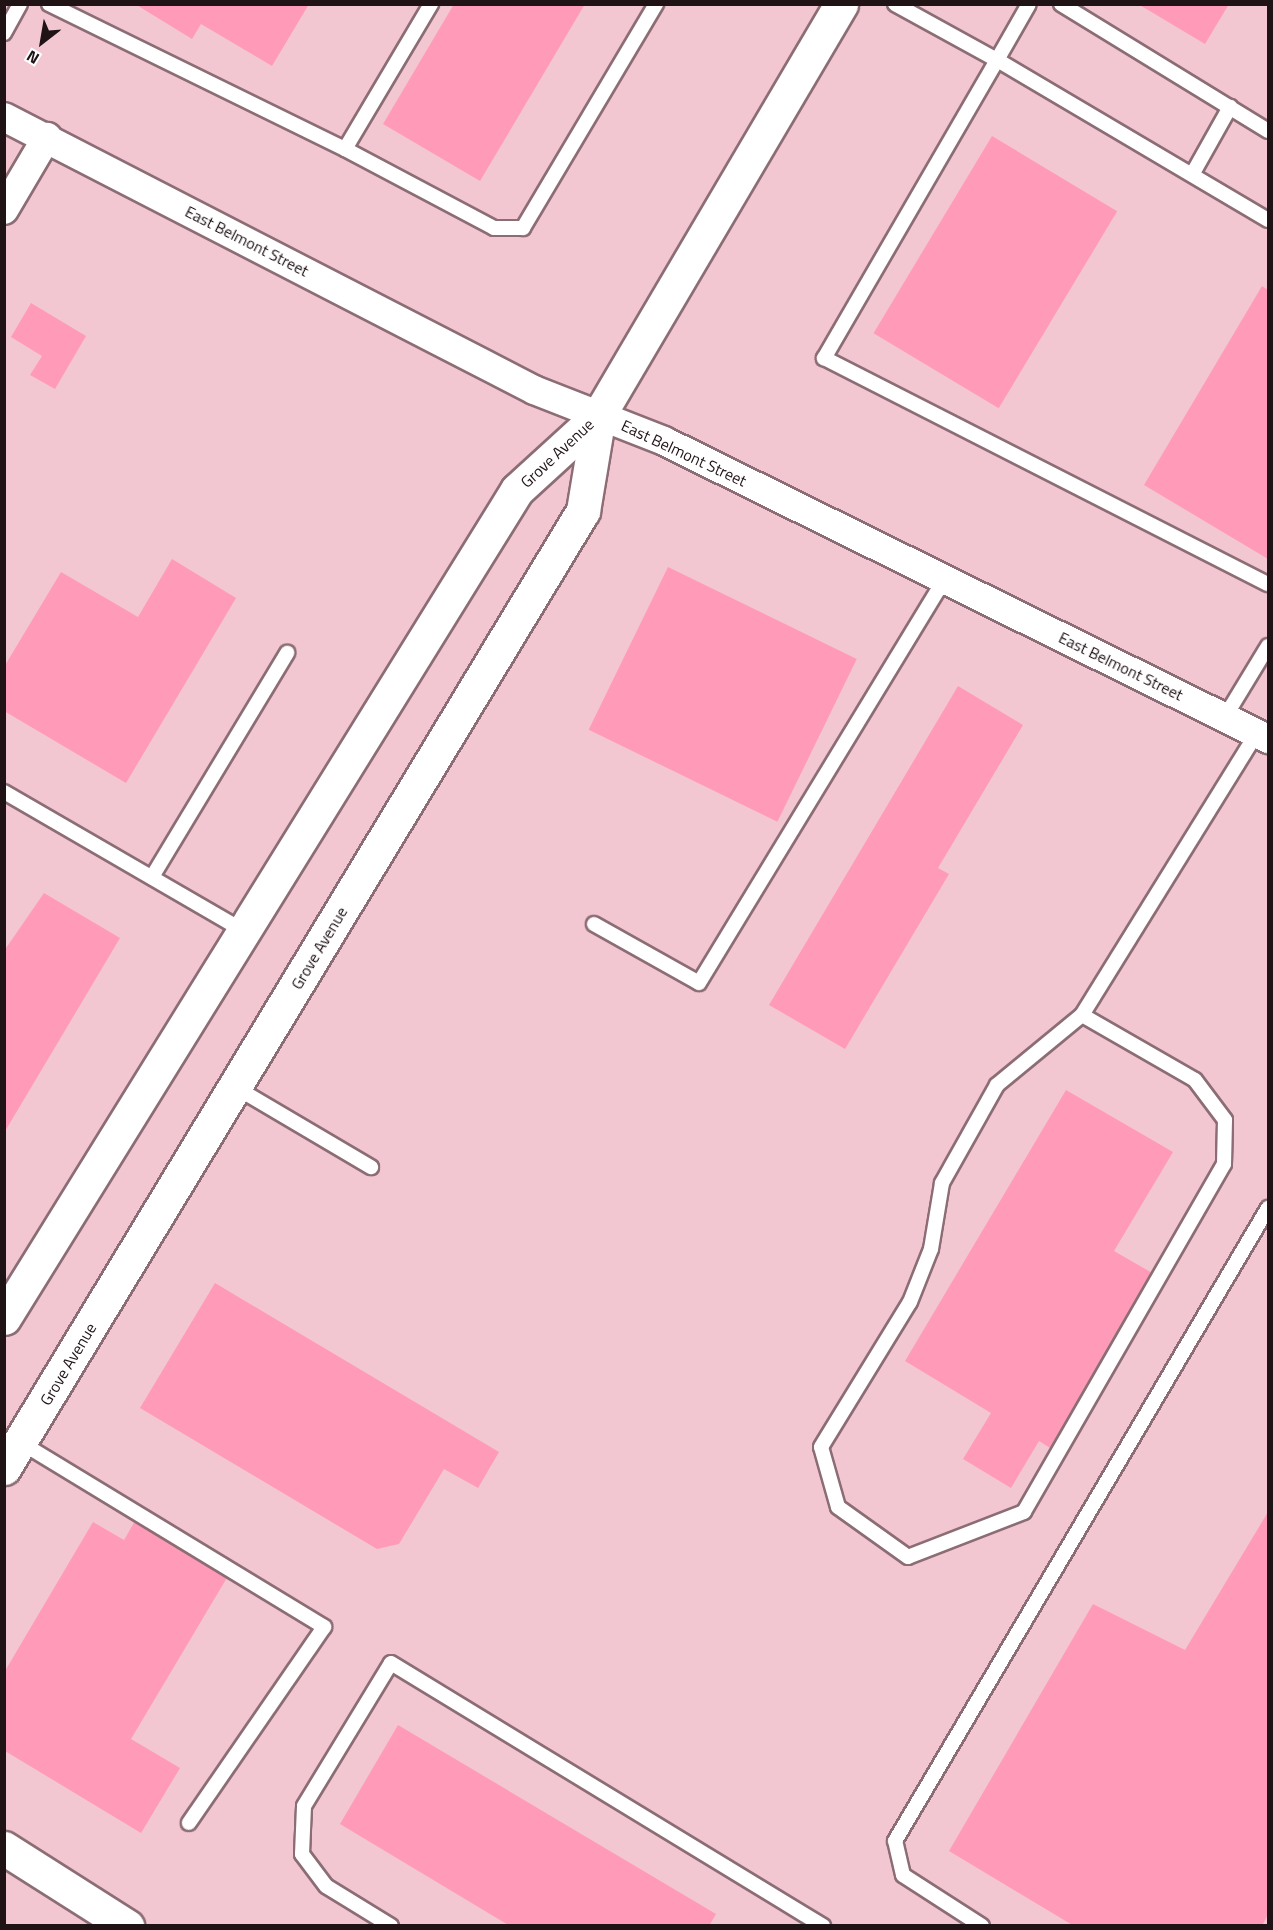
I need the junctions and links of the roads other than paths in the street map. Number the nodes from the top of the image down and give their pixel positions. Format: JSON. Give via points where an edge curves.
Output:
{"nodes":[{"id":1,"x":20,"y":4,"type":"edge"},
{"id":2,"x":49,"y":4,"type":"edge"},
{"id":3,"x":431,"y":4,"type":"edge"},
{"id":4,"x":656,"y":4,"type":"edge"},
{"id":5,"x":841,"y":4,"type":"edge"},
{"id":6,"x":895,"y":4,"type":"edge"},
{"id":7,"x":1029,"y":4,"type":"edge"},
{"id":8,"x":1061,"y":4,"type":"edge"},
{"id":9,"x":4,"y":33,"type":"edge"},
{"id":10,"x":997,"y":60,"type":"junction"},
{"id":11,"x":1230,"y":107,"type":"junction"},
{"id":12,"x":4,"y":117,"type":"edge"},
{"id":13,"x":1269,"y":131,"type":"edge"},
{"id":14,"x":47,"y":137,"type":"junction"},
{"id":15,"x":345,"y":149,"type":"junction"},
{"id":16,"x":1193,"y":173,"type":"junction"},
{"id":17,"x":4,"y":210,"type":"edge"},
{"id":18,"x":1269,"y":220,"type":"edge"},
{"id":19,"x":599,"y":415,"type":"junction"},
{"id":20,"x":945,"y":579,"type":"junction"},
{"id":21,"x":1269,"y":584,"type":"edge"},
{"id":22,"x":1269,"y":646,"type":"edge"},
{"id":23,"x":287,"y":653,"type":"dead end"},
{"id":24,"x":1225,"y":717,"type":"junction"},
{"id":25,"x":1263,"y":736,"type":"edge"},
{"id":26,"x":4,"y":792,"type":"edge"},
{"id":27,"x":152,"y":878,"type":"junction"},
{"id":28,"x":594,"y":924,"type":"dead end"},
{"id":29,"x":244,"y":931,"type":"junction"},
{"id":30,"x":1082,"y":1015,"type":"junction"},
{"id":31,"x":235,"y":1087,"type":"junction"},
{"id":32,"x":371,"y":1167,"type":"dead end"},
{"id":33,"x":1269,"y":1208,"type":"edge"},
{"id":34,"x":4,"y":1318,"type":"edge"},
{"id":35,"x":12,"y":1455,"type":"edge"},
{"id":36,"x":189,"y":1823,"type":"dead end"},
{"id":37,"x":4,"y":1848,"type":"edge"},
{"id":38,"x":127,"y":1926,"type":"edge"},
{"id":39,"x":391,"y":1926,"type":"edge"},
{"id":40,"x":823,"y":1926,"type":"edge"},
{"id":41,"x":982,"y":1926,"type":"edge"}],
"edges":[{"from":1,"to":9,"type":"lane"},
{"from":2,"to":15,"type":"lane"},
{"from":3,"to":15,"type":"lane"},
{"from":4,"to":15,"type":"lane","via":[[523,228],[494,228]]},
{"from":5,"to":19,"type":"main road","name":"Grove Avenue"},
{"from":6,"to":10,"type":"lane"},
{"from":7,"to":10,"type":"lane"},
{"from":8,"to":11,"type":"lane"},
{"from":10,"to":16,"type":"lane"},
{"from":10,"to":21,"type":"lane","via":[[824,358]]},
{"from":11,"to":13,"type":"lane"},
{"from":11,"to":16,"type":"lane"},
{"from":12,"to":14,"type":"street","name":"East Belmont Street"},
{"from":14,"to":17,"type":"street"},
{"from":14,"to":19,"type":"street","name":"East Belmont Street","via":[[534,390]]},
{"from":16,"to":18,"type":"lane"},
{"from":19,"to":20,"type":"street","name":"East Belmont Street"},
{"from":19,"to":29,"type":"main road","name":"Grove Avenue","via":[[517,490]]},
{"from":19,"to":31,"type":"main road","name":"Grove Avenue","via":[[583,511]]},
{"from":20,"to":24,"type":"street","name":"East Belmont Street"},
{"from":20,"to":28,"type":"lane","via":[[699,982]]},
{"from":22,"to":24,"type":"lane"},
{"from":23,"to":27,"type":"lane"},
{"from":24,"to":25,"type":"street","name":"East Belmont Street"},
{"from":25,"to":30,"type":"lane"},
{"from":26,"to":27,"type":"lane"},
{"from":27,"to":29,"type":"lane"},
{"from":29,"to":34,"type":"main road","name":"Grove Avenue"},
{"from":30,"to":30,"type":"lane","via":[[998,1085],[942,1183],[931,1249],[910,1302],[820,1447],[838,1507],[908,1557],[1024,1512],[1224,1164],[1225,1120],[1195,1080]]},
{"from":31,"to":32,"type":"lane"},
{"from":31,"to":35,"type":"main road","name":"Grove Avenue"},
{"from":33,"to":41,"type":"lane","via":[[895,1841],[903,1875]]},
{"from":35,"to":36,"type":"lane","via":[[324,1628]]},
{"from":37,"to":38,"type":"main road"},
{"from":39,"to":40,"type":"lane","via":[[326,1886],[302,1854],[304,1806],[391,1663]]}]}
